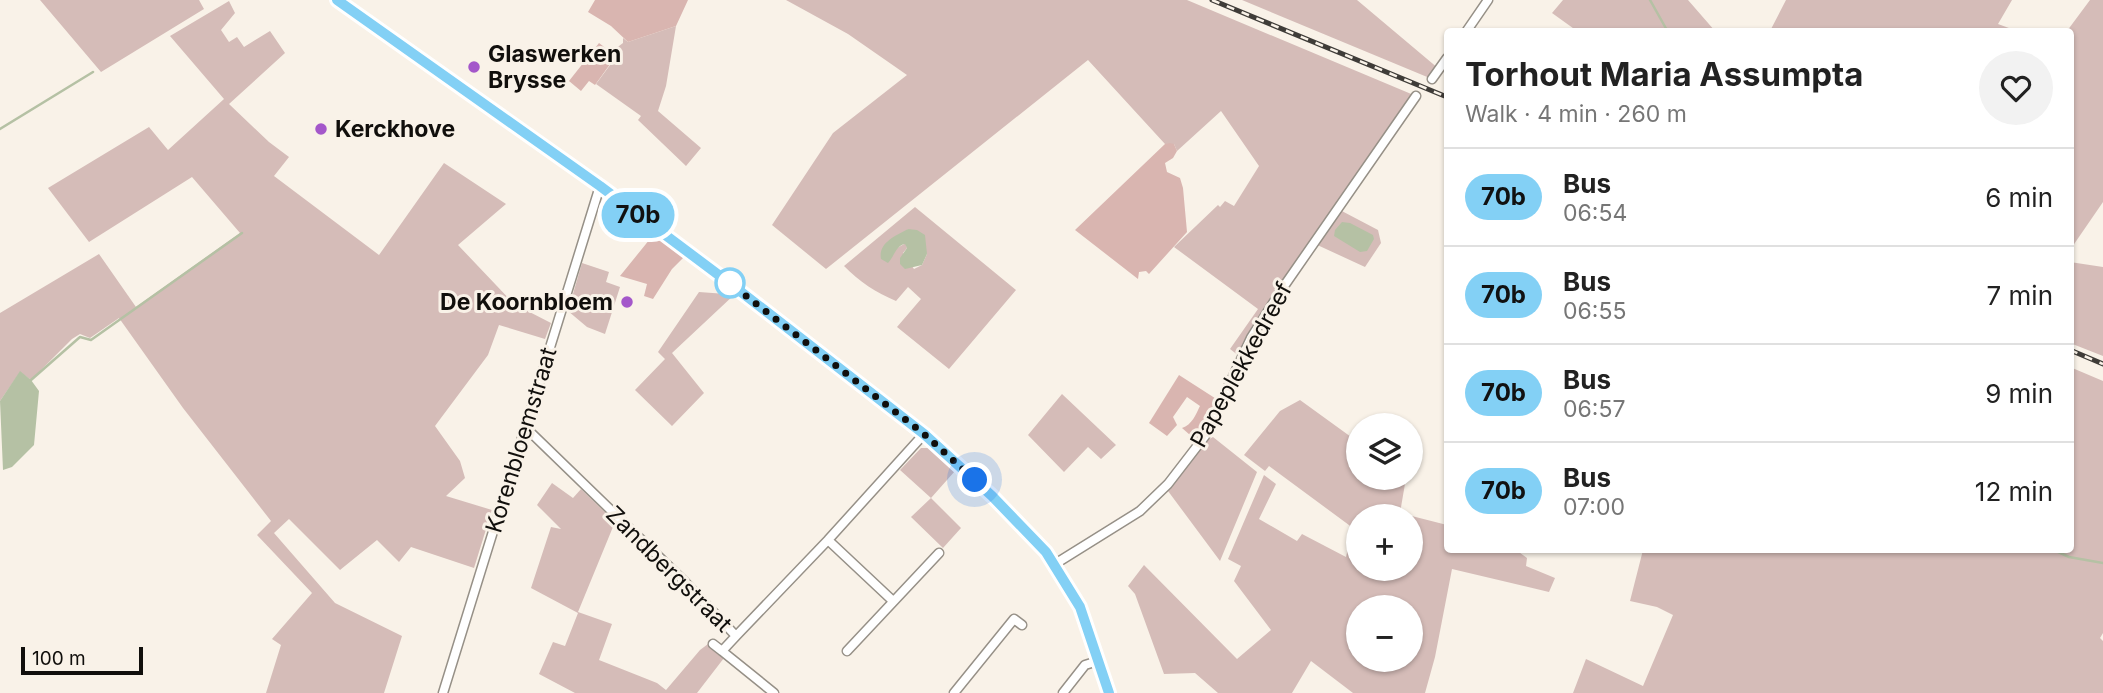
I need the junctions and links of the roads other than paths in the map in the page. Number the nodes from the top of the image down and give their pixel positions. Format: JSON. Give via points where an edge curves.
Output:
{"nodes":[{"id":1,"x":337,"y":0,"type":"edge"},
{"id":2,"x":1488,"y":0,"type":"edge"},
{"id":3,"x":1469,"y":28,"type":"edge"},
{"id":4,"x":1444,"y":62,"type":"edge"},
{"id":5,"x":1432,"y":79,"type":"dead end"},
{"id":6,"x":1416,"y":96,"type":"dead end"},
{"id":7,"x":600,"y":186,"type":"junction"},
{"id":8,"x":525,"y":427,"type":"junction"},
{"id":9,"x":924,"y":434,"type":"junction"},
{"id":10,"x":828,"y":540,"type":"junction"},
{"id":11,"x":939,"y":552,"type":"dead end"},
{"id":12,"x":1055,"y":564,"type":"junction"},
{"id":13,"x":893,"y":601,"type":"junction"},
{"id":14,"x":1022,"y":625,"type":"dead end"},
{"id":15,"x":736,"y":636,"type":"junction"},
{"id":16,"x":713,"y":643,"type":"dead end"},
{"id":17,"x":722,"y":651,"type":"junction"},
{"id":18,"x":847,"y":651,"type":"dead end"},
{"id":19,"x":1098,"y":661,"type":"junction"},
{"id":20,"x":443,"y":693,"type":"edge"},
{"id":21,"x":774,"y":693,"type":"edge"},
{"id":22,"x":954,"y":693,"type":"edge"},
{"id":23,"x":1063,"y":693,"type":"edge"},
{"id":24,"x":1109,"y":693,"type":"edge"}],
"edges":[{"from":1,"to":7,"type":"street"},
{"from":2,"to":3,"type":"street"},
{"from":4,"to":5,"type":"street"},
{"from":6,"to":12,"type":"street","name":"Papeplekkedreef","via":[[1251,338],[1205,436],[1168,484],[1140,511]]},
{"from":7,"to":8,"type":"street","name":"Korenbloemstraat"},
{"from":7,"to":9,"type":"street"},
{"from":8,"to":15,"type":"street","name":"Zandbergstraat"},
{"from":8,"to":20,"type":"street","name":"Korenbloemstraat"},
{"from":9,"to":10,"type":"street","name":"Zandbergstraat"},
{"from":9,"to":12,"type":"street","via":[[992,496]]},
{"from":10,"to":13,"type":"street"},
{"from":10,"to":15,"type":"street","name":"Zandbergstraat"},
{"from":11,"to":13,"type":"street"},
{"from":12,"to":19,"type":"street","via":[[1080,607]]},
{"from":13,"to":18,"type":"street"},
{"from":14,"to":22,"type":"street","via":[[1014,619]]},
{"from":15,"to":17,"type":"street"},
{"from":16,"to":17,"type":"street","name":"Zandbergstraat"},
{"from":17,"to":21,"type":"street","name":"Zandbergstraat"},
{"from":19,"to":23,"type":"street","via":[[1085,665]]},
{"from":19,"to":24,"type":"street"}]}
